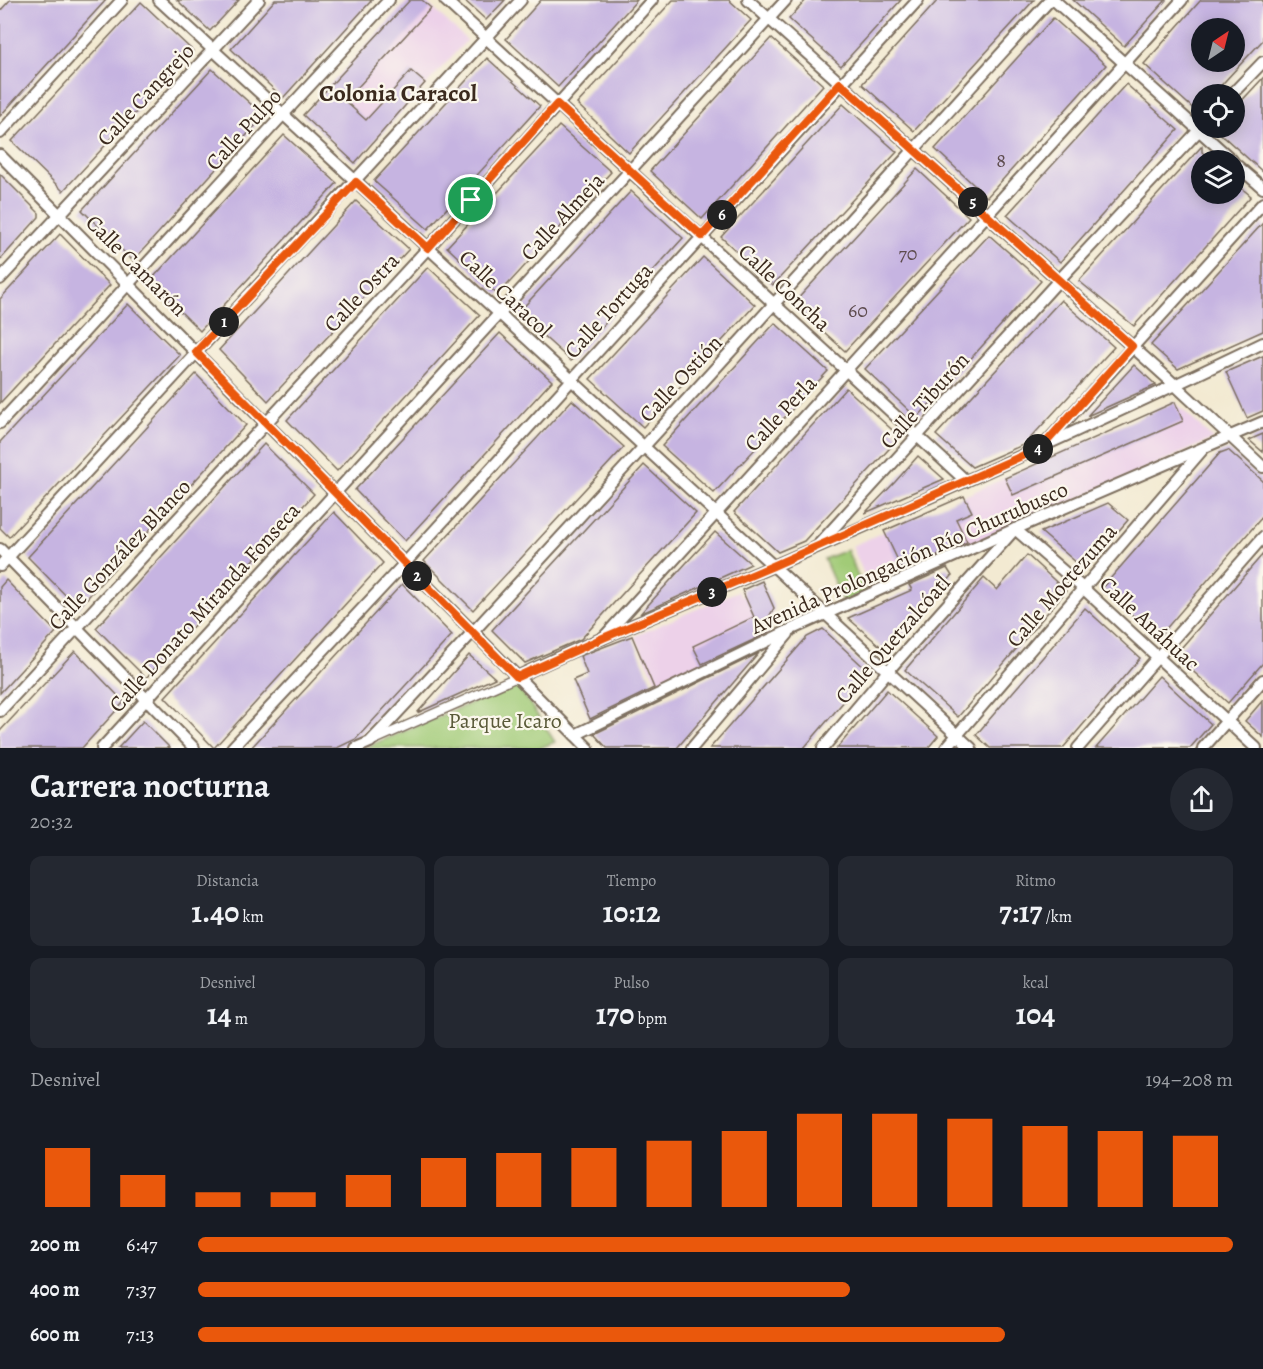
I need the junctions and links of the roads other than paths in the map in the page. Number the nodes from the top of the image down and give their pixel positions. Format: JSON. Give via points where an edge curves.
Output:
{"nodes":[{"id":1,"x":122,"y":0,"type":"edge"},
{"id":2,"x":159,"y":0,"type":"edge"},
{"id":3,"x":259,"y":0,"type":"edge"},
{"id":4,"x":389,"y":0,"type":"edge"},
{"id":5,"x":445,"y":0,"type":"edge"},
{"id":6,"x":521,"y":0,"type":"edge"},
{"id":7,"x":652,"y":0,"type":"edge"},
{"id":8,"x":748,"y":0,"type":"edge"},
{"id":9,"x":786,"y":0,"type":"edge"},
{"id":10,"x":918,"y":0,"type":"edge"},
{"id":11,"x":1052,"y":0,"type":"edge"},
{"id":12,"x":1182,"y":0,"type":"edge"},
{"id":13,"x":769,"y":19,"type":"junction"},
{"id":14,"x":487,"y":38,"type":"junction"},
{"id":15,"x":213,"y":50,"type":"junction"},
{"id":16,"x":1263,"y":62,"type":"edge"},
{"id":17,"x":1125,"y":63,"type":"junction"},
{"id":18,"x":840,"y":83,"type":"junction"},
{"id":19,"x":1242,"y":84,"type":"edge"},
{"id":20,"x":557,"y":104,"type":"junction"},
{"id":21,"x":282,"y":114,"type":"junction"},
{"id":22,"x":1191,"y":121,"type":"edge"},
{"id":23,"x":0,"y":133,"type":"edge"},
{"id":24,"x":1192,"y":138,"type":"edge"},
{"id":25,"x":1209,"y":138,"type":"edge"},
{"id":26,"x":914,"y":149,"type":"junction"},
{"id":27,"x":1221,"y":150,"type":"edge"},
{"id":28,"x":0,"y":154,"type":"edge"},
{"id":29,"x":631,"y":170,"type":"junction"},
{"id":30,"x":1245,"y":172,"type":"edge"},
{"id":31,"x":356,"y":182,"type":"junction"},
{"id":32,"x":1263,"y":188,"type":"edge"},
{"id":33,"x":1263,"y":203,"type":"edge"},
{"id":34,"x":59,"y":214,"type":"junction"},
{"id":35,"x":988,"y":215,"type":"junction"},
{"id":36,"x":702,"y":236,"type":"junction"},
{"id":37,"x":428,"y":248,"type":"junction"},
{"id":38,"x":0,"y":279,"type":"edge"},
{"id":39,"x":1059,"y":280,"type":"junction"},
{"id":40,"x":129,"y":285,"type":"junction"},
{"id":41,"x":775,"y":304,"type":"junction"},
{"id":42,"x":499,"y":313,"type":"junction"},
{"id":43,"x":1263,"y":342,"type":"edge"},
{"id":44,"x":1132,"y":346,"type":"junction"},
{"id":45,"x":196,"y":352,"type":"junction"},
{"id":46,"x":846,"y":370,"type":"junction"},
{"id":47,"x":571,"y":380,"type":"junction"},
{"id":48,"x":1175,"y":385,"type":"junction"},
{"id":49,"x":1263,"y":422,"type":"edge"},
{"id":50,"x":0,"y":423,"type":"edge"},
{"id":51,"x":266,"y":423,"type":"junction"},
{"id":52,"x":918,"y":436,"type":"junction"},
{"id":53,"x":1230,"y":436,"type":"junction"},
{"id":54,"x":643,"y":446,"type":"junction"},
{"id":55,"x":1205,"y":446,"type":"junction"},
{"id":56,"x":1042,"y":447,"type":"junction"},
{"id":57,"x":1263,"y":467,"type":"edge"},
{"id":58,"x":966,"y":481,"type":"junction"},
{"id":59,"x":335,"y":493,"type":"junction"},
{"id":60,"x":715,"y":512,"type":"junction"},
{"id":61,"x":1015,"y":529,"type":"junction"},
{"id":62,"x":1263,"y":537,"type":"edge"},
{"id":63,"x":818,"y":545,"type":"junction"},
{"id":64,"x":3,"y":558,"type":"edge"},
{"id":65,"x":405,"y":563,"type":"junction"},
{"id":66,"x":773,"y":566,"type":"junction"},
{"id":67,"x":1084,"y":589,"type":"junction"},
{"id":68,"x":827,"y":615,"type":"junction"},
{"id":69,"x":76,"y":628,"type":"junction"},
{"id":70,"x":792,"y":629,"type":"junction"},
{"id":71,"x":473,"y":633,"type":"junction"},
{"id":72,"x":603,"y":638,"type":"junction"},
{"id":73,"x":1157,"y":658,"type":"junction"},
{"id":74,"x":888,"y":670,"type":"junction"},
{"id":75,"x":517,"y":677,"type":"junction"},
{"id":76,"x":1263,"y":680,"type":"edge"},
{"id":77,"x":146,"y":699,"type":"junction"},
{"id":78,"x":0,"y":711,"type":"edge"},
{"id":79,"x":1227,"y":721,"type":"junction"},
{"id":80,"x":575,"y":735,"type":"junction"},
{"id":81,"x":957,"y":735,"type":"junction"},
{"id":82,"x":370,"y":742,"type":"junction"},
{"id":83,"x":102,"y":748,"type":"edge"},
{"id":84,"x":194,"y":748,"type":"edge"},
{"id":85,"x":232,"y":748,"type":"edge"},
{"id":86,"x":356,"y":748,"type":"edge"},
{"id":87,"x":588,"y":748,"type":"edge"},
{"id":88,"x":692,"y":748,"type":"edge"},
{"id":89,"x":823,"y":748,"type":"edge"},
{"id":90,"x":946,"y":748,"type":"edge"},
{"id":91,"x":971,"y":748,"type":"edge"},
{"id":92,"x":1078,"y":748,"type":"edge"},
{"id":93,"x":1203,"y":748,"type":"edge"},
{"id":94,"x":1256,"y":748,"type":"edge"}],
"edges":[{"from":1,"to":23,"type":"street"},
{"from":2,"to":15,"type":"street","name":"Calle Caracol"},
{"from":3,"to":15,"type":"street","name":"Calle Cangrejo"},
{"from":4,"to":21,"type":"street","name":"Calle Pulpo"},
{"from":5,"to":14,"type":"street","name":"Calle Concha"},
{"from":6,"to":14,"type":"street"},
{"from":7,"to":20,"type":"street","name":"Calle Ostra"},
{"from":8,"to":13,"type":"street"},
{"from":9,"to":13,"type":"street","name":"Calle Almeja"},
{"from":10,"to":18,"type":"street","name":"Calle Tortuga"},
{"from":11,"to":17,"type":"street"},
{"from":11,"to":26,"type":"street","name":"Calle Ostión"},
{"from":12,"to":17,"type":"street","name":"Calle Perla"},
{"from":13,"to":18,"type":"street"},
{"from":13,"to":29,"type":"street","name":"Calle Almeja"},
{"from":14,"to":20,"type":"street","name":"Calle Concha"},
{"from":14,"to":31,"type":"street"},
{"from":15,"to":21,"type":"street","name":"Calle Caracol"},
{"from":15,"to":34,"type":"street","name":"Calle Cangrejo"},
{"from":16,"to":19,"type":"street"},
{"from":17,"to":22,"type":"street"},
{"from":17,"to":35,"type":"street","name":"Calle Perla"},
{"from":18,"to":26,"type":"street"},
{"from":18,"to":36,"type":"street","name":"Calle Tortuga"},
{"from":20,"to":29,"type":"street","name":"Calle Concha"},
{"from":20,"to":37,"type":"street","name":"Calle Ostra"},
{"from":21,"to":31,"type":"street","name":"Calle Caracol"},
{"from":21,"to":40,"type":"street","name":"Calle Pulpo"},
{"from":24,"to":39,"type":"street","name":"Calle Tiburón"},
{"from":25,"to":27,"type":"street"},
{"from":26,"to":35,"type":"street"},
{"from":26,"to":41,"type":"street","name":"Calle Ostión"},
{"from":28,"to":34,"type":"street","name":"Calle Camarón"},
{"from":29,"to":36,"type":"street","name":"Calle Concha"},
{"from":29,"to":42,"type":"street","name":"Calle Almeja"},
{"from":30,"to":32,"type":"street"},
{"from":31,"to":37,"type":"street","name":"Calle Caracol"},
{"from":31,"to":45,"type":"street"},
{"from":33,"to":44,"type":"street"},
{"from":34,"to":38,"type":"street","name":"Calle Cangrejo"},
{"from":34,"to":40,"type":"street","name":"Calle Camarón"},
{"from":35,"to":39,"type":"street"},
{"from":35,"to":46,"type":"street","name":"Calle Perla"},
{"from":36,"to":41,"type":"street","name":"Calle Concha"},
{"from":36,"to":47,"type":"street","name":"Calle Tortuga"},
{"from":37,"to":42,"type":"street","name":"Calle Caracol"},
{"from":37,"to":51,"type":"street","name":"Calle Ostra"},
{"from":39,"to":44,"type":"street"},
{"from":39,"to":52,"type":"street","name":"Calle Tiburón"},
{"from":40,"to":45,"type":"street","name":"Calle Camarón"},
{"from":40,"to":50,"type":"street","name":"Calle Pulpo"},
{"from":41,"to":46,"type":"street","name":"Calle Concha"},
{"from":41,"to":54,"type":"street","name":"Calle Ostión"},
{"from":42,"to":47,"type":"street","name":"Calle Caracol"},
{"from":42,"to":59,"type":"street","name":"Calle Almeja"},
{"from":43,"to":48,"type":"street","name":"Avenida Prolongación Río Churubusco"},
{"from":44,"to":48,"type":"street"},
{"from":44,"to":56,"type":"street"},
{"from":45,"to":51,"type":"street","name":"Calle Camarón"},
{"from":45,"to":64,"type":"street"},
{"from":46,"to":52,"type":"street","name":"Calle Concha"},
{"from":46,"to":60,"type":"street","name":"Calle Perla"},
{"from":47,"to":54,"type":"street","name":"Calle Caracol"},
{"from":47,"to":65,"type":"street","name":"Calle Tortuga"},
{"from":48,"to":53,"type":"street"},
{"from":48,"to":56,"type":"street","name":"Avenida Prolongación Río Churubusco"},
{"from":49,"to":53,"type":"street","name":"Avenida Prolongación Río Churubusco"},
{"from":51,"to":59,"type":"street","name":"Calle Camarón"},
{"from":51,"to":69,"type":"street","name":"Calle González Blanco"},
{"from":52,"to":58,"type":"street","name":"Calle Concha"},
{"from":52,"to":63,"type":"street","name":"Calle Tiburón"},
{"from":53,"to":55,"type":"street","name":"Avenida Prolongación Río Churubusco"},
{"from":53,"to":57,"type":"street"},
{"from":54,"to":60,"type":"street","name":"Calle Caracol"},
{"from":54,"to":71,"type":"street","name":"Calle Ostión"},
{"from":55,"to":61,"type":"street","name":"Avenida Prolongación Río Churubusco"},
{"from":55,"to":67,"type":"street","name":"Calle Moctezuma"},
{"from":56,"to":58,"type":"street","name":"Avenida Prolongación Río Churubusco"},
{"from":58,"to":63,"type":"street","name":"Avenida Prolongación Río Churubusco"},
{"from":59,"to":65,"type":"street","name":"Calle Camarón"},
{"from":59,"to":77,"type":"street","name":"Calle Donato Miranda Fonseca"},
{"from":60,"to":66,"type":"street","name":"Calle Caracol"},
{"from":60,"to":72,"type":"street","name":"Calle Perla"},
{"from":61,"to":67,"type":"street","name":"Calle Anáhuac"},
{"from":61,"to":68,"type":"street","name":"Avenida Prolongación Río Churubusco"},
{"from":61,"to":74,"type":"street","name":"Calle Quetzalcóatl"},
{"from":62,"to":73,"type":"street"},
{"from":63,"to":66,"type":"street","name":"Avenida Prolongación Río Churubusco"},
{"from":64,"to":69,"type":"street"},
{"from":65,"to":71,"type":"street","name":"Calle Camarón"},
{"from":65,"to":85,"type":"street","name":"Calle Tortuga"},
{"from":66,"to":68,"type":"street","name":"Calle Caracol"},
{"from":66,"to":72,"type":"street","name":"Avenida Prolongación Río Churubusco"},
{"from":67,"to":73,"type":"street","name":"Calle Anáhuac"},
{"from":67,"to":81,"type":"street","name":"Calle Moctezuma"},
{"from":68,"to":70,"type":"street","name":"Avenida Prolongación Río Churubusco"},
{"from":68,"to":74,"type":"street","name":"Calle Caracol"},
{"from":69,"to":77,"type":"street"},
{"from":69,"to":78,"type":"street","name":"Calle González Blanco"},
{"from":70,"to":80,"type":"street","name":"Avenida Prolongación Río Churubusco"},
{"from":70,"to":88,"type":"street"},
{"from":71,"to":75,"type":"street","name":"Calle Camarón"},
{"from":71,"to":82,"type":"street","name":"Calle Ostión"},
{"from":72,"to":75,"type":"street","name":"Avenida Prolongación Río Churubusco"},
{"from":73,"to":79,"type":"street","name":"Calle Anáhuac"},
{"from":73,"to":92,"type":"street"},
{"from":74,"to":81,"type":"street","name":"Calle Caracol"},
{"from":74,"to":89,"type":"street","name":"Calle Quetzalcóatl"},
{"from":75,"to":80,"type":"street","name":"Calle Camarón"},
{"from":75,"to":82,"type":"street","name":"Avenida Prolongación Río Churubusco"},
{"from":76,"to":79,"type":"street"},
{"from":77,"to":83,"type":"street","name":"Calle Donato Miranda Fonseca"},
{"from":77,"to":84,"type":"street"},
{"from":79,"to":93,"type":"street"},
{"from":79,"to":94,"type":"street","name":"Calle Anáhuac"},
{"from":80,"to":87,"type":"street","name":"Calle Camarón"},
{"from":81,"to":90,"type":"street","name":"Calle Moctezuma"},
{"from":81,"to":91,"type":"street","name":"Calle Caracol"},
{"from":82,"to":86,"type":"street","name":"Avenida Prolongación Río Churubusco"}]}
